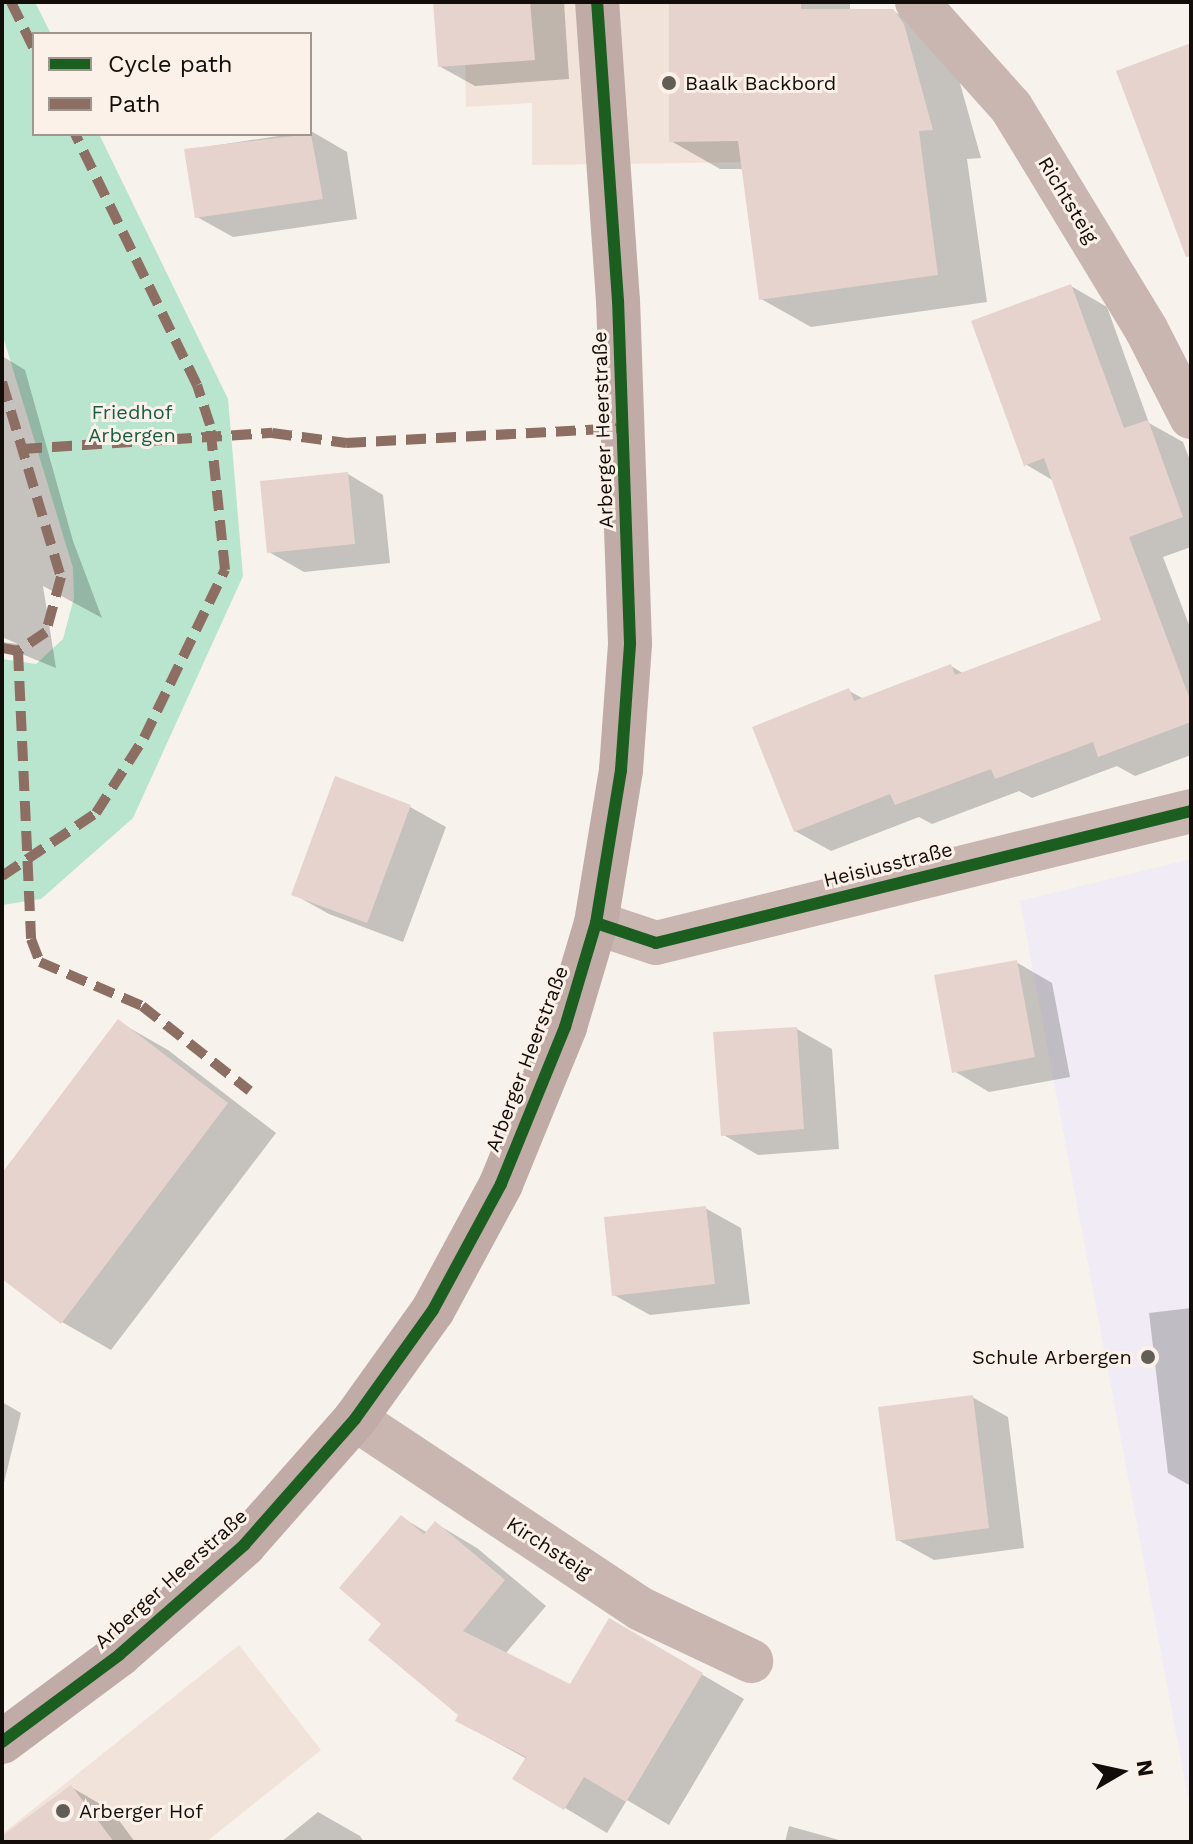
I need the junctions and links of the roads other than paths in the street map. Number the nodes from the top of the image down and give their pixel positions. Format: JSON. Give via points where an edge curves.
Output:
{"nodes":[{"id":1,"x":597,"y":2,"type":"edge"},
{"id":2,"x":917,"y":2,"type":"edge"},
{"id":3,"x":1191,"y":417,"type":"edge"},
{"id":4,"x":1191,"y":811,"type":"edge"},
{"id":5,"x":596,"y":923,"type":"junction"},
{"id":6,"x":355,"y":1419,"type":"junction"},
{"id":7,"x":751,"y":1661,"type":"dead end"},
{"id":8,"x":2,"y":1742,"type":"edge"}],
"edges":[{"from":1,"to":5,"type":"main road","name":"Arberger Heerstraße","via":[[618,301],[630,643],[621,770]]},
{"from":2,"to":3,"type":"street","name":"Richtsteig","via":[[1011,107],[1146,329]]},
{"from":4,"to":5,"type":"street","name":"Heisiusstraße","via":[[656,943]]},
{"from":5,"to":6,"type":"main road","name":"Arberger Heerstraße","via":[[565,1027],[501,1184],[433,1310]]},
{"from":6,"to":7,"type":"street","name":"Kirchsteig","via":[[641,1609]]},
{"from":6,"to":8,"type":"main road","name":"Arberger Heerstraße","via":[[244,1545],[119,1655]]}]}
